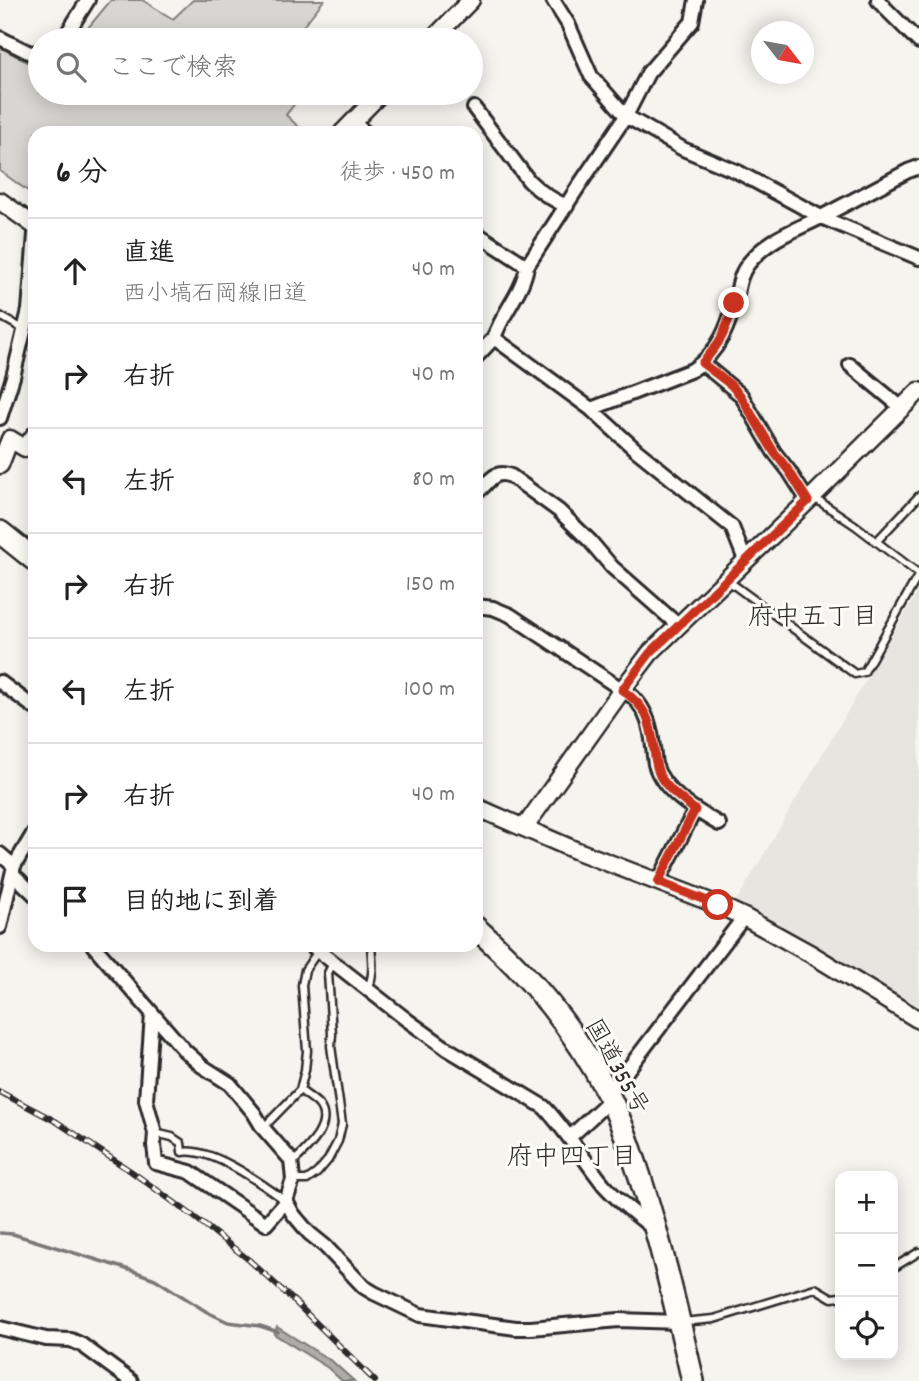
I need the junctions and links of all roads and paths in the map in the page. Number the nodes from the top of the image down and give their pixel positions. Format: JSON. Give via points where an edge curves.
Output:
{"nodes":[{"id":1,"x":88,"y":0,"type":"edge"},
{"id":2,"x":471,"y":0,"type":"edge"},
{"id":3,"x":553,"y":0,"type":"edge"},
{"id":4,"x":696,"y":0,"type":"edge"},
{"id":5,"x":884,"y":3,"type":"edge"},
{"id":6,"x":70,"y":28,"type":"edge"},
{"id":7,"x":444,"y":28,"type":"edge"},
{"id":8,"x":0,"y":38,"type":"edge"},
{"id":9,"x":919,"y":42,"type":"edge"},
{"id":10,"x":28,"y":52,"type":"edge"},
{"id":11,"x":370,"y":105,"type":"edge"},
{"id":12,"x":474,"y":108,"type":"dead end"},
{"id":13,"x":626,"y":116,"type":"junction"},
{"id":14,"x":350,"y":126,"type":"edge"},
{"id":15,"x":919,"y":167,"type":"edge"},
{"id":16,"x":0,"y":201,"type":"edge"},
{"id":17,"x":567,"y":206,"type":"junction"},
{"id":18,"x":821,"y":217,"type":"junction"},
{"id":19,"x":28,"y":221,"type":"edge"},
{"id":20,"x":483,"y":238,"type":"edge"},
{"id":21,"x":919,"y":258,"type":"edge"},
{"id":22,"x":527,"y":266,"type":"junction"},
{"id":23,"x":28,"y":315,"type":"edge"},
{"id":24,"x":0,"y":316,"type":"edge"},
{"id":25,"x":25,"y":330,"type":"junction"},
{"id":26,"x":494,"y":338,"type":"junction"},
{"id":27,"x":483,"y":350,"type":"edge"},
{"id":28,"x":702,"y":363,"type":"junction"},
{"id":29,"x":850,"y":365,"type":"dead end"},
{"id":30,"x":919,"y":391,"type":"edge"},
{"id":31,"x":902,"y":408,"type":"junction"},
{"id":32,"x":591,"y":409,"type":"junction"},
{"id":33,"x":0,"y":418,"type":"edge"},
{"id":34,"x":21,"y":441,"type":"edge"},
{"id":35,"x":0,"y":465,"type":"edge"},
{"id":36,"x":483,"y":487,"type":"edge"},
{"id":37,"x":919,"y":496,"type":"edge"},
{"id":38,"x":810,"y":499,"type":"junction"},
{"id":39,"x":0,"y":533,"type":"edge"},
{"id":40,"x":876,"y":542,"type":"junction"},
{"id":41,"x":28,"y":555,"type":"edge"},
{"id":42,"x":745,"y":561,"type":"junction"},
{"id":43,"x":919,"y":574,"type":"edge"},
{"id":44,"x":726,"y":579,"type":"junction"},
{"id":45,"x":483,"y":607,"type":"edge"},
{"id":46,"x":678,"y":625,"type":"junction"},
{"id":47,"x":0,"y":681,"type":"edge"},
{"id":48,"x":622,"y":690,"type":"junction"},
{"id":49,"x":28,"y":703,"type":"edge"},
{"id":50,"x":483,"y":810,"type":"edge"},
{"id":51,"x":695,"y":810,"type":"junction"},
{"id":52,"x":719,"y":824,"type":"dead end"},
{"id":53,"x":524,"y":828,"type":"junction"},
{"id":54,"x":28,"y":843,"type":"edge"},
{"id":55,"x":0,"y":854,"type":"edge"},
{"id":56,"x":13,"y":870,"type":"junction"},
{"id":57,"x":658,"y":882,"type":"junction"},
{"id":58,"x":28,"y":887,"type":"edge"},
{"id":59,"x":744,"y":917,"type":"junction"},
{"id":60,"x":0,"y":927,"type":"edge"},
{"id":61,"x":483,"y":934,"type":"edge"},
{"id":62,"x":99,"y":952,"type":"edge"},
{"id":63,"x":313,"y":952,"type":"edge"},
{"id":64,"x":321,"y":952,"type":"edge"},
{"id":65,"x":371,"y":952,"type":"edge"},
{"id":66,"x":333,"y":963,"type":"junction"},
{"id":67,"x":367,"y":989,"type":"junction"},
{"id":68,"x":152,"y":1014,"type":"junction"},
{"id":69,"x":919,"y":1020,"type":"edge"},
{"id":70,"x":300,"y":1090,"type":"junction"},
{"id":71,"x":609,"y":1096,"type":"junction"},
{"id":72,"x":262,"y":1128,"type":"junction"},
{"id":73,"x":155,"y":1133,"type":"junction"},
{"id":74,"x":570,"y":1137,"type":"junction"},
{"id":75,"x":292,"y":1164,"type":"junction"},
{"id":76,"x":293,"y":1181,"type":"junction"},
{"id":77,"x":286,"y":1201,"type":"junction"},
{"id":78,"x":656,"y":1230,"type":"junction"},
{"id":79,"x":919,"y":1252,"type":"edge"},
{"id":80,"x":898,"y":1265,"type":"edge"},
{"id":81,"x":835,"y":1298,"type":"edge"},
{"id":82,"x":679,"y":1322,"type":"junction"},
{"id":83,"x":0,"y":1328,"type":"edge"},
{"id":84,"x":131,"y":1381,"type":"edge"},
{"id":85,"x":693,"y":1381,"type":"edge"}],
"edges":[{"from":1,"to":6,"type":"street"},
{"from":2,"to":7,"type":"street"},
{"from":3,"to":13,"type":"street","via":[[591,76]]},
{"from":4,"to":13,"type":"street","via":[[692,22],[648,73]]},
{"from":5,"to":9,"type":"street"},
{"from":8,"to":10,"type":"street"},
{"from":11,"to":14,"type":"street"},
{"from":12,"to":17,"type":"street","via":[[529,181]]},
{"from":13,"to":17,"type":"street"},
{"from":13,"to":18,"type":"street"},
{"from":15,"to":18,"type":"street"},
{"from":16,"to":19,"type":"street"},
{"from":17,"to":22,"type":"street"},
{"from":18,"to":21,"type":"street"},
{"from":18,"to":28,"type":"street","via":[[779,236],[749,263],[741,274],[723,337]]},
{"from":20,"to":22,"type":"street"},
{"from":22,"to":26,"type":"street","via":[[524,281]]},
{"from":23,"to":25,"type":"street"},
{"from":24,"to":25,"type":"lane"},
{"from":25,"to":33,"type":"street"},
{"from":26,"to":27,"type":"street"},
{"from":26,"to":32,"type":"street"},
{"from":28,"to":32,"type":"street"},
{"from":28,"to":38,"type":"street","via":[[740,395],[774,452]]},
{"from":29,"to":31,"type":"street"},
{"from":30,"to":31,"type":"street"},
{"from":31,"to":38,"type":"street"},
{"from":32,"to":42,"type":"street","via":[[732,527]]},
{"from":34,"to":35,"type":"street"},
{"from":36,"to":46,"type":"street","via":[[495,475],[511,476],[559,511],[612,567]]},
{"from":37,"to":40,"type":"lane"},
{"from":38,"to":40,"type":"lane"},
{"from":38,"to":42,"type":"street"},
{"from":39,"to":41,"type":"highway"},
{"from":40,"to":43,"type":"lane"},
{"from":42,"to":44,"type":"street"},
{"from":43,"to":44,"type":"lane","via":[[864,672],[855,674]]},
{"from":44,"to":46,"type":"street"},
{"from":45,"to":48,"type":"street","via":[[510,615]]},
{"from":46,"to":48,"type":"street"},
{"from":47,"to":49,"type":"street"},
{"from":48,"to":51,"type":"street","via":[[633,697],[650,722],[660,775]]},
{"from":48,"to":53,"type":"street"},
{"from":50,"to":53,"type":"street"},
{"from":51,"to":52,"type":"street"},
{"from":51,"to":57,"type":"street"},
{"from":53,"to":57,"type":"street"},
{"from":54,"to":56,"type":"street"},
{"from":55,"to":56,"type":"street"},
{"from":56,"to":58,"type":"street"},
{"from":56,"to":60,"type":"street"},
{"from":57,"to":59,"type":"street"},
{"from":59,"to":69,"type":"street"},
{"from":59,"to":71,"type":"street"},
{"from":61,"to":71,"type":"highway","name":"国道355号","via":[[541,992]]},
{"from":62,"to":68,"type":"street"},
{"from":63,"to":70,"type":"lane","via":[[302,985],[307,1051]]},
{"from":64,"to":66,"type":"street"},
{"from":65,"to":67,"type":"lane"},
{"from":66,"to":67,"type":"street"},
{"from":66,"to":76,"type":"lane","via":[[328,973],[331,1046],[342,1124],[338,1141],[317,1173]]},
{"from":67,"to":74,"type":"street","via":[[446,1048],[544,1107]]},
{"from":68,"to":72,"type":"street","via":[[185,1051],[230,1084]]},
{"from":68,"to":73,"type":"street","via":[[146,1100]]},
{"from":70,"to":72,"type":"lane"},
{"from":70,"to":75,"type":"lane","via":[[317,1102],[324,1121],[315,1142]]},
{"from":71,"to":74,"type":"street"},
{"from":71,"to":78,"type":"highway","name":"国道355号"},
{"from":72,"to":75,"type":"street"},
{"from":73,"to":77,"type":"lane","via":[[181,1143],[182,1152],[205,1154],[244,1173]]},
{"from":73,"to":77,"type":"street","via":[[156,1163],[190,1172],[266,1224]]},
{"from":74,"to":78,"type":"street","via":[[606,1187]]},
{"from":75,"to":76,"type":"street"},
{"from":76,"to":77,"type":"street"},
{"from":77,"to":82,"type":"street","via":[[309,1233],[364,1287],[420,1315],[531,1328],[619,1320]]},
{"from":78,"to":82,"type":"highway","name":"国道355号"},
{"from":79,"to":80,"type":"lane"},
{"from":81,"to":82,"type":"lane","via":[[815,1288],[714,1319]]},
{"from":82,"to":85,"type":"highway","name":"国道355号"},
{"from":83,"to":84,"type":"street","via":[[71,1340]]}]}
